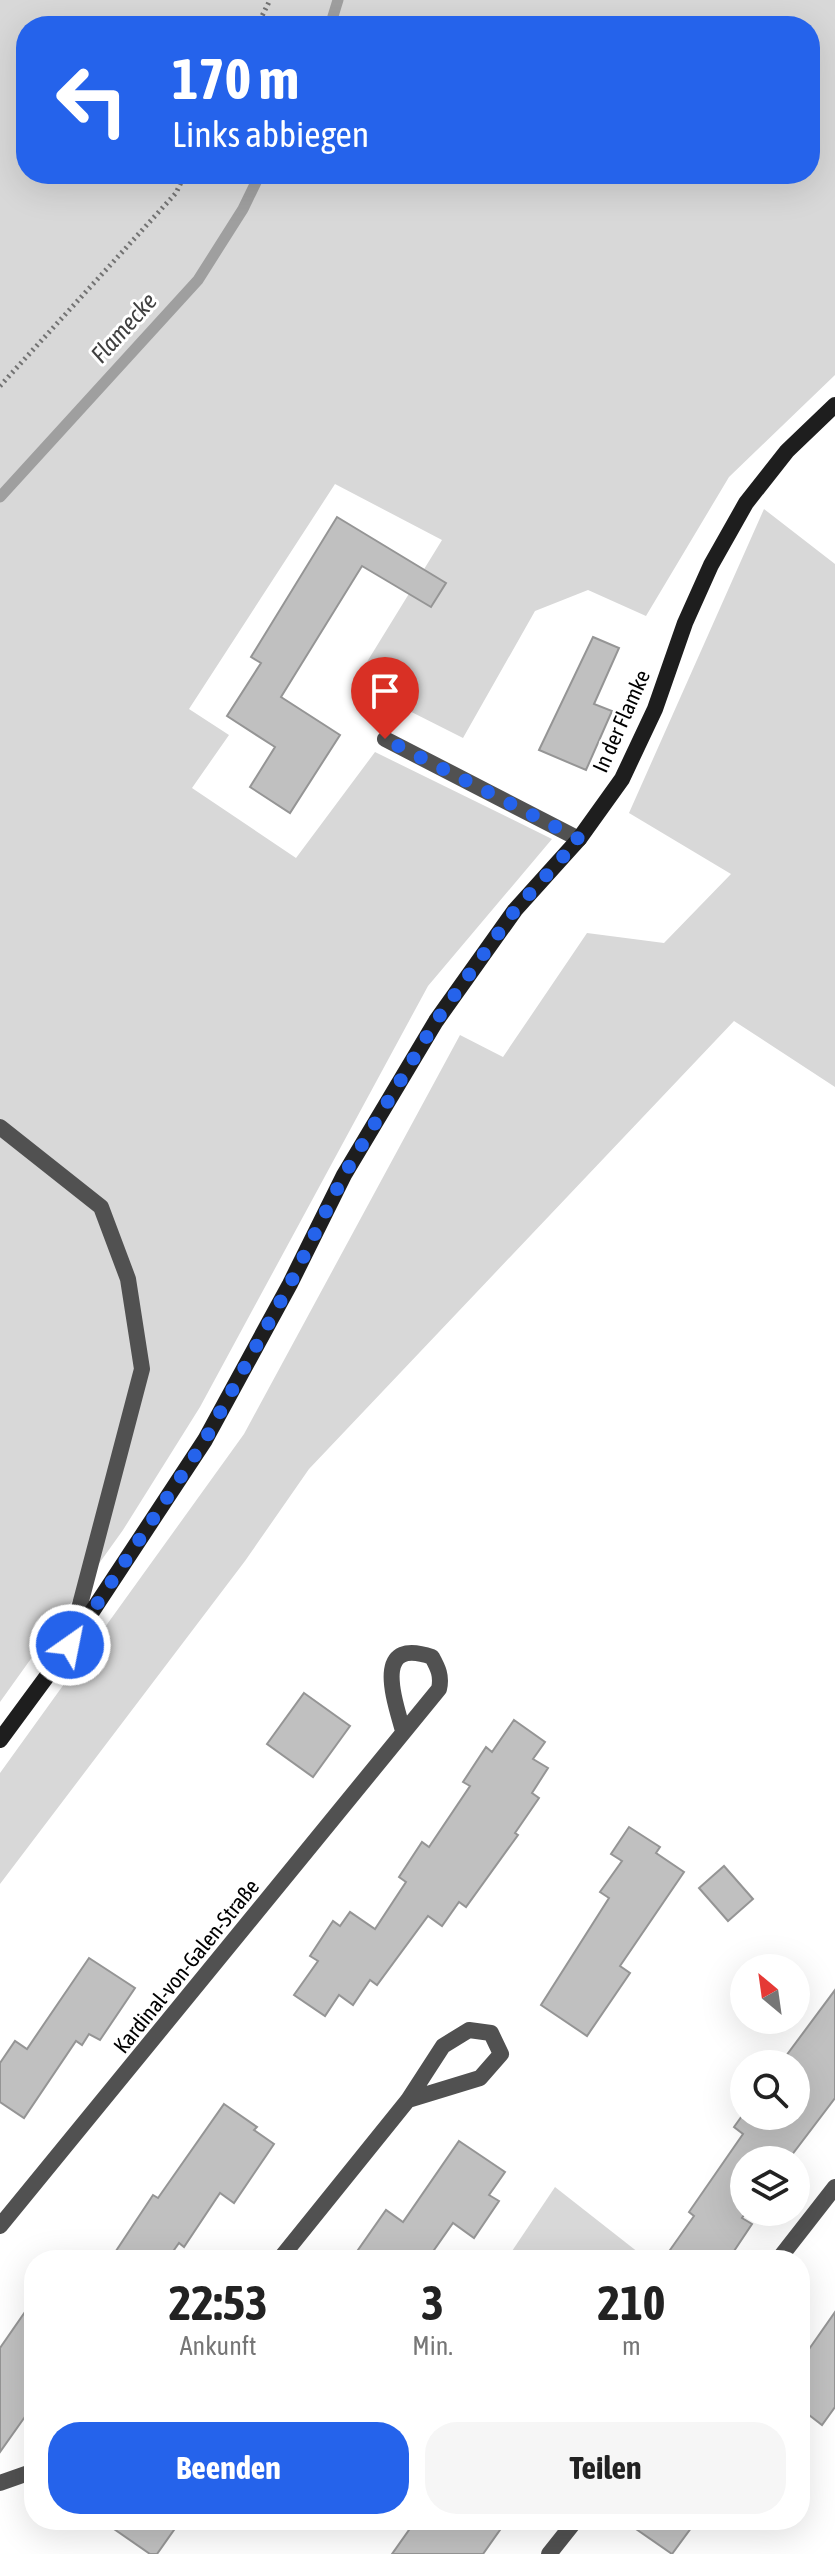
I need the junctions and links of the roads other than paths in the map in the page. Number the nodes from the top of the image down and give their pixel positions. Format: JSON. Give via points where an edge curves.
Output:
{"nodes":[{"id":1,"x":835,"y":405,"type":"edge"},
{"id":2,"x":385,"y":739,"type":"dead end"},
{"id":3,"x":579,"y":839,"type":"junction"},
{"id":4,"x":0,"y":1127,"type":"edge"},
{"id":5,"x":70,"y":1645,"type":"junction"},
{"id":6,"x":403,"y":1731,"type":"junction"},
{"id":7,"x":0,"y":1740,"type":"edge"},
{"id":8,"x":408,"y":2100,"type":"junction"},
{"id":9,"x":835,"y":2187,"type":"edge"},
{"id":10,"x":0,"y":2226,"type":"edge"},
{"id":11,"x":287,"y":2250,"type":"edge"},
{"id":12,"x":786,"y":2250,"type":"edge"},
{"id":13,"x":24,"y":2475,"type":"edge"},
{"id":14,"x":0,"y":2483,"type":"edge"},
{"id":15,"x":568,"y":2530,"type":"edge"},
{"id":16,"x":549,"y":2554,"type":"edge"}],
"edges":[{"from":1,"to":3,"type":"main road","name":"In der Flamke","via":[[787,451],[746,503],[711,565],[622,779]]},
{"from":2,"to":3,"type":"street"},
{"from":3,"to":5,"type":"main road","name":"In der Flamke","via":[[515,910],[436,1021],[344,1175],[205,1440]]},
{"from":4,"to":5,"type":"street","via":[[101,1207],[128,1279],[142,1369]]},
{"from":5,"to":7,"type":"main road","name":"In der Flamke"},
{"from":6,"to":6,"type":"street","name":"Kardinal-von-Galen-Straße","via":[[439,1689],[437,1667],[432,1657],[421,1653],[400,1656],[392,1666],[389,1680]]},
{"from":6,"to":10,"type":"street","name":"Kardinal-von-Galen-Straße"},
{"from":8,"to":8,"type":"street","via":[[480,2078],[501,2054],[491,2033],[469,2030],[443,2046]]},
{"from":8,"to":11,"type":"street"},
{"from":9,"to":12,"type":"street"},
{"from":13,"to":14,"type":"street"},
{"from":15,"to":16,"type":"street"}]}
